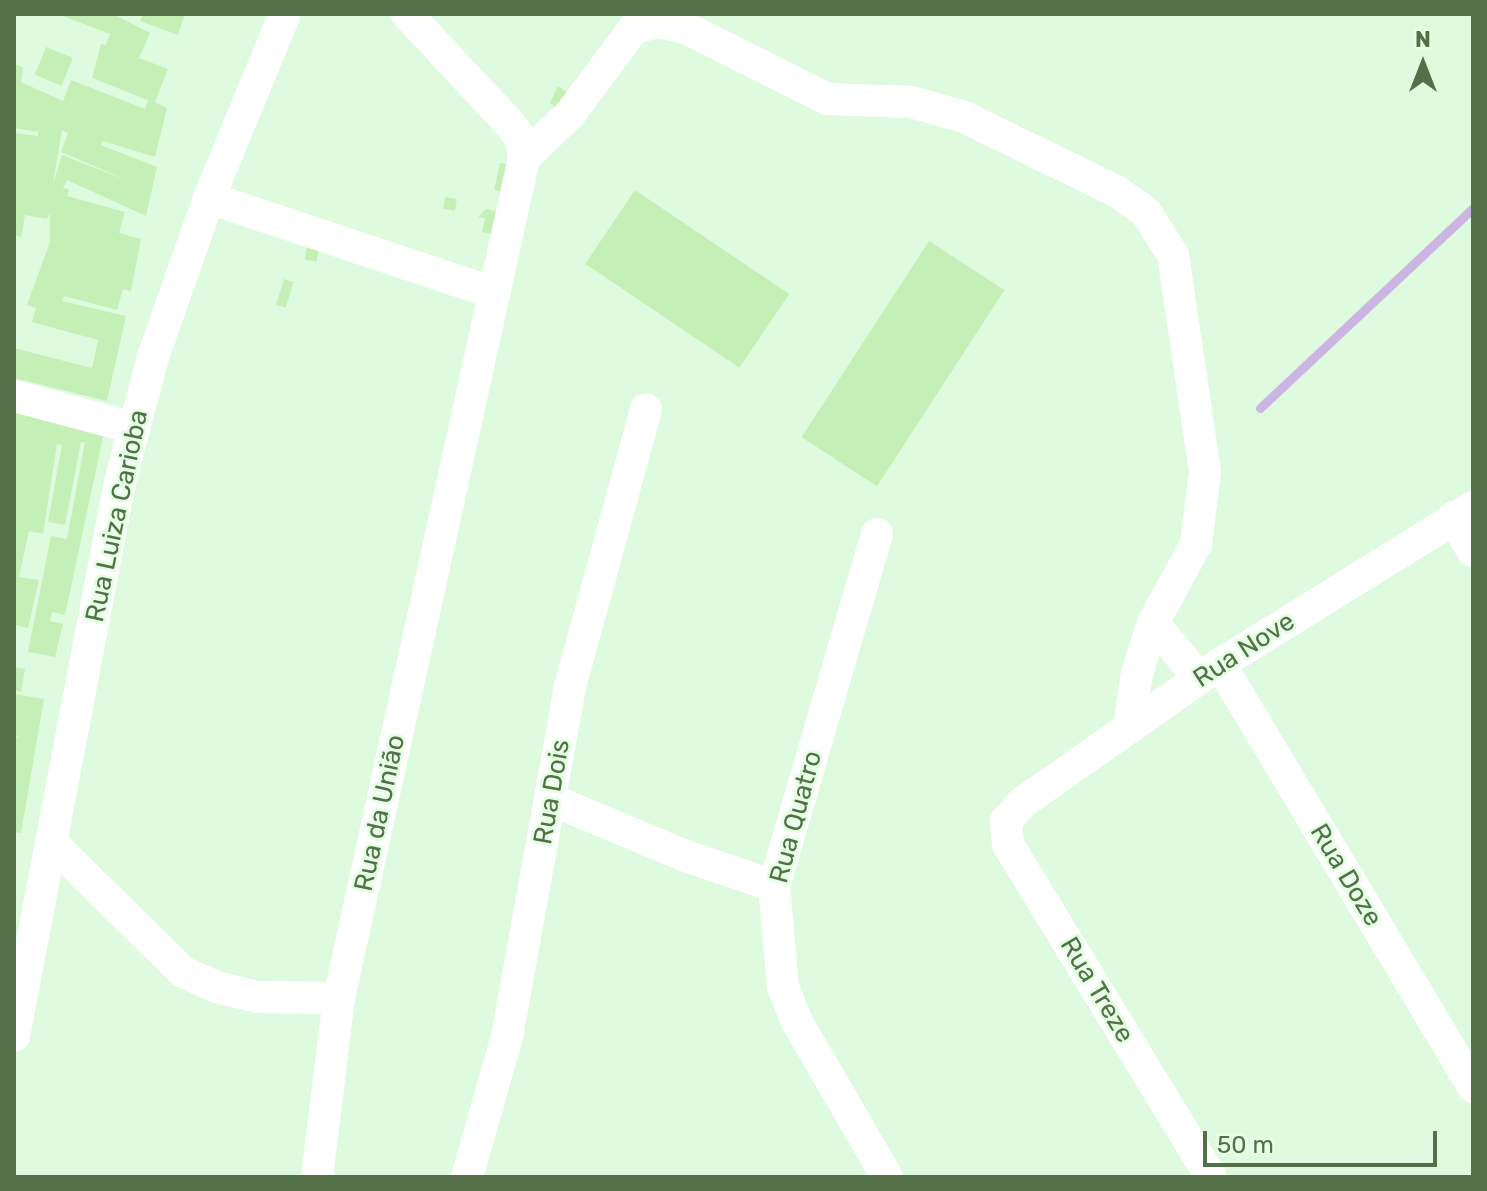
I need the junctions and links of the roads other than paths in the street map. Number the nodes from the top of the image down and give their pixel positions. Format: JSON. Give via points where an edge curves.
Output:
{"nodes":[{"id":1,"x":285,"y":14,"type":"edge"},
{"id":2,"x":407,"y":14,"type":"edge"},
{"id":3,"x":524,"y":158,"type":"junction"},
{"id":4,"x":209,"y":198,"type":"junction"},
{"id":5,"x":495,"y":293,"type":"junction"},
{"id":6,"x":14,"y":396,"type":"edge"},
{"id":7,"x":646,"y":409,"type":"dead end"},
{"id":8,"x":135,"y":428,"type":"junction"},
{"id":9,"x":1463,"y":512,"type":"edge"},
{"id":10,"x":877,"y":534,"type":"dead end"},
{"id":11,"x":1473,"y":551,"type":"edge"},
{"id":12,"x":1153,"y":623,"type":"junction"},
{"id":13,"x":1210,"y":671,"type":"junction"},
{"id":14,"x":1129,"y":727,"type":"junction"},
{"id":15,"x":552,"y":800,"type":"junction"},
{"id":16,"x":1022,"y":803,"type":"joint"},
{"id":17,"x":53,"y":844,"type":"junction"},
{"id":18,"x":774,"y":886,"type":"junction"},
{"id":19,"x":339,"y":998,"type":"junction"},
{"id":20,"x":14,"y":1036,"type":"edge"},
{"id":21,"x":1473,"y":1087,"type":"edge"},
{"id":22,"x":317,"y":1177,"type":"edge"},
{"id":23,"x":467,"y":1177,"type":"edge"},
{"id":24,"x":887,"y":1177,"type":"edge"},
{"id":25,"x":1211,"y":1177,"type":"edge"}],
"edges":[{"from":1,"to":4,"type":"street","name":"Rua Luiza Carioba"},
{"from":2,"to":3,"type":"street","via":[[510,124]]},
{"from":3,"to":5,"type":"street","name":"Rua da União"},
{"from":3,"to":12,"type":"street","via":[[570,114],[634,28],[658,22],[686,28],[827,99],[911,102],[962,116],[1116,191],[1145,211],[1173,255],[1205,472],[1196,544]]},
{"from":4,"to":5,"type":"street"},
{"from":4,"to":8,"type":"street","name":"Rua Luiza Carioba","via":[[153,357]]},
{"from":5,"to":19,"type":"street","name":"Rua da União"},
{"from":6,"to":8,"type":"street"},
{"from":7,"to":15,"type":"street","name":"Rua Dois","via":[[570,687]]},
{"from":8,"to":17,"type":"street","name":"Rua Luiza Carioba"},
{"from":9,"to":11,"type":"street"},
{"from":9,"to":13,"type":"street","name":"Rua Nove"},
{"from":10,"to":18,"type":"street","name":"Rua Quatro"},
{"from":12,"to":13,"type":"street","name":"Rua Doze"},
{"from":12,"to":14,"type":"street","via":[[1137,673]]},
{"from":13,"to":14,"type":"street","name":"Rua Nove"},
{"from":13,"to":21,"type":"street","name":"Rua Doze"},
{"from":14,"to":16,"type":"street","name":"Rua Nove"},
{"from":15,"to":18,"type":"street"},
{"from":15,"to":23,"type":"street","name":"Rua Dois","via":[[507,1037]]},
{"from":16,"to":25,"type":"street","name":"Rua Treze","via":[[1006,821],[1008,845]]},
{"from":17,"to":19,"type":"street","via":[[183,972],[257,997]]},
{"from":17,"to":20,"type":"street","name":"Rua Luiza Carioba"},
{"from":18,"to":24,"type":"street","name":"Rua Quatro","via":[[783,987],[796,1020]]},
{"from":19,"to":22,"type":"street","name":"Rua da União"}]}
